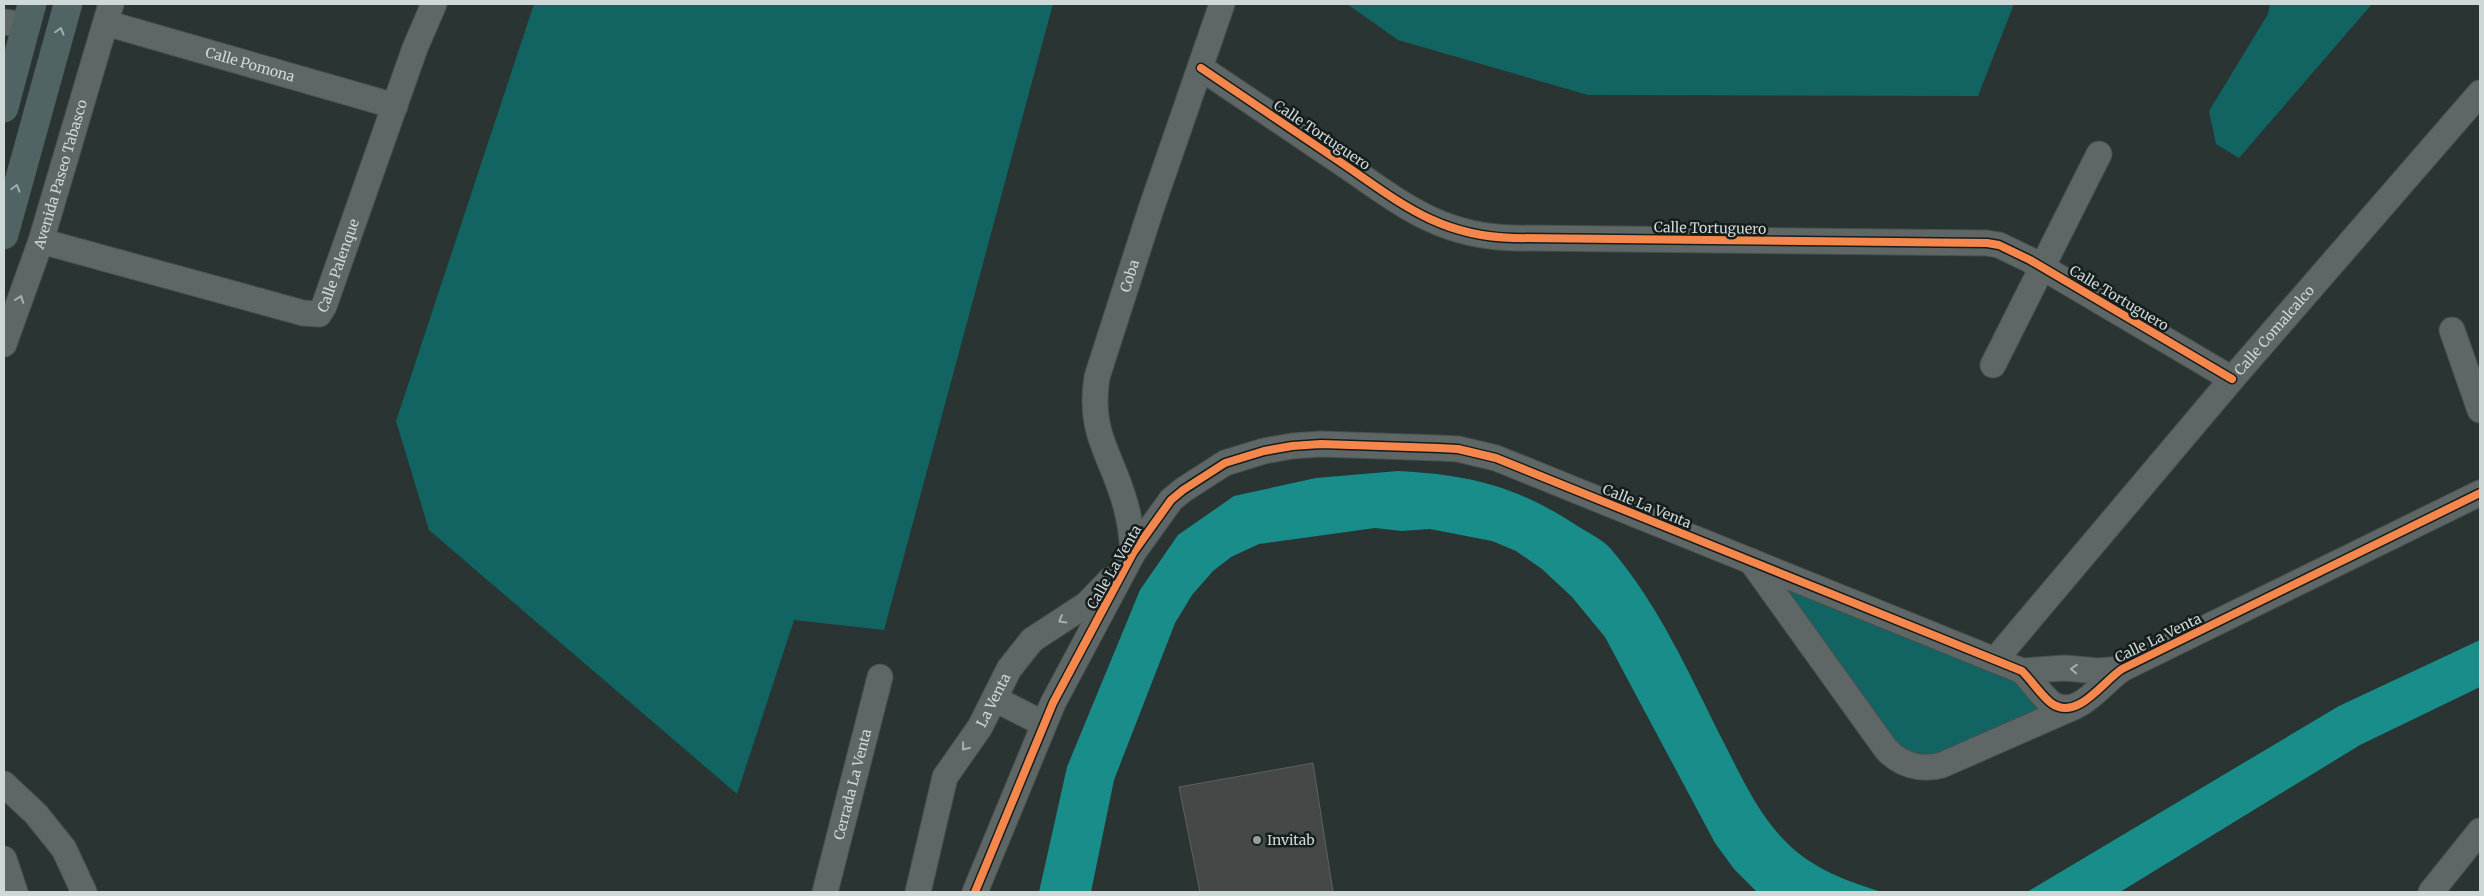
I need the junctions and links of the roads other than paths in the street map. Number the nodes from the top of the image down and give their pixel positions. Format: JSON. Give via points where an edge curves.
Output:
{"nodes":[{"id":1,"x":68,"y":4,"type":"edge"},
{"id":2,"x":434,"y":4,"type":"edge"},
{"id":3,"x":1222,"y":4,"type":"edge"},
{"id":4,"x":109,"y":13,"type":"edge"},
{"id":5,"x":20,"y":17,"type":"edge"},
{"id":6,"x":1201,"y":68,"type":"junction"},
{"id":7,"x":2480,"y":93,"type":"edge"},
{"id":8,"x":395,"y":106,"type":"junction"},
{"id":9,"x":4,"y":108,"type":"edge"},
{"id":10,"x":2099,"y":154,"type":"dead end"},
{"id":11,"x":4,"y":235,"type":"edge"},
{"id":12,"x":42,"y":241,"type":"junction"},
{"id":13,"x":2042,"y":268,"type":"junction"},
{"id":14,"x":2452,"y":330,"type":"dead end"},
{"id":15,"x":4,"y":344,"type":"edge"},
{"id":16,"x":1993,"y":365,"type":"dead end"},
{"id":17,"x":2232,"y":379,"type":"junction"},
{"id":18,"x":2480,"y":410,"type":"edge"},
{"id":19,"x":2480,"y":493,"type":"edge"},
{"id":20,"x":1133,"y":553,"type":"junction"},
{"id":21,"x":1751,"y":561,"type":"junction"},
{"id":22,"x":1994,"y":660,"type":"junction"},
{"id":23,"x":2122,"y":669,"type":"junction"},
{"id":24,"x":2022,"y":671,"type":"junction"},
{"id":25,"x":880,"y":677,"type":"dead end"},
{"id":26,"x":995,"y":699,"type":"junction"},
{"id":27,"x":2074,"y":706,"type":"junction"},
{"id":28,"x":1044,"y":724,"type":"junction"},
{"id":29,"x":4,"y":784,"type":"edge"},
{"id":30,"x":2480,"y":832,"type":"edge"},
{"id":31,"x":4,"y":859,"type":"edge"},
{"id":32,"x":15,"y":892,"type":"edge"},
{"id":33,"x":82,"y":892,"type":"edge"},
{"id":34,"x":825,"y":892,"type":"edge"},
{"id":35,"x":918,"y":892,"type":"edge"},
{"id":36,"x":975,"y":892,"type":"edge"},
{"id":37,"x":2431,"y":892,"type":"edge"}],
"edges":[{"from":11,"to":1,"type":"main road","one_way":true},
{"from":2,"to":8,"type":"street","name":"Calle Palenque"},
{"from":3,"to":6,"type":"street","name":"Coba"},
{"from":4,"to":8,"type":"street","name":"Calle Pomona"},
{"from":4,"to":12,"type":"street","name":"Avenida Paseo Tabasco"},
{"from":5,"to":9,"type":"main road"},
{"from":6,"to":13,"type":"street","name":"Calle Tortuguero","via":[[1405,207],[1475,235],[1972,241],[1999,245]]},
{"from":6,"to":20,"type":"street","name":"Coba","via":[[1151,209],[1097,377],[1094,397],[1098,435],[1125,502]]},
{"from":7,"to":17,"type":"street","name":"Calle Comalcalco"},
{"from":8,"to":12,"type":"street","name":"Calle Palenque","via":[[324,306],[318,314],[304,313]]},
{"from":10,"to":13,"type":"street"},
{"from":15,"to":12,"type":"street","name":"Avenida Paseo Tabasco","one_way":true},
{"from":13,"to":16,"type":"street"},
{"from":13,"to":17,"type":"street","name":"Calle Tortuguero"},
{"from":14,"to":18,"type":"street"},
{"from":17,"to":22,"type":"street","name":"Calle Comalcalco"},
{"from":19,"to":23,"type":"street","name":"Calle La Venta"},
{"from":20,"to":21,"type":"street","name":"Calle La Venta","via":[[1171,500],[1213,469],[1264,450],[1321,444],[1458,449],[1496,458]]},
{"from":20,"to":26,"type":"street","name":"La Venta","one_way":true,"via":[[1121,557],[1110,580],[1087,604],[1032,640],[1009,669]]},
{"from":20,"to":28,"type":"street","name":"Calle La Venta"},
{"from":21,"to":22,"type":"street","name":"Calle La Venta"},
{"from":21,"to":27,"type":"street","name":"Calle La Venta","via":[[1886,749],[1898,760],[1924,768],[1942,765]]},
{"from":22,"to":24,"type":"street","name":"Calle La Venta"},
{"from":23,"to":24,"type":"street","name":"Calle La Venta","one_way":true},
{"from":23,"to":27,"type":"street","name":"Calle La Venta","via":[[2109,677],[2092,696]]},
{"from":24,"to":27,"type":"street","name":"Calle La Venta","via":[[2049,702],[2059,708]]},
{"from":25,"to":34,"type":"street","name":"Cerrada La Venta"},
{"from":26,"to":28,"type":"street"},
{"from":26,"to":35,"type":"street","name":"La Venta","one_way":true,"via":[[945,777]]},
{"from":28,"to":36,"type":"street","name":"Calle La Venta"},
{"from":29,"to":33,"type":"street","via":[[36,814],[64,849]]},
{"from":30,"to":37,"type":"street"},
{"from":31,"to":32,"type":"street"}]}
